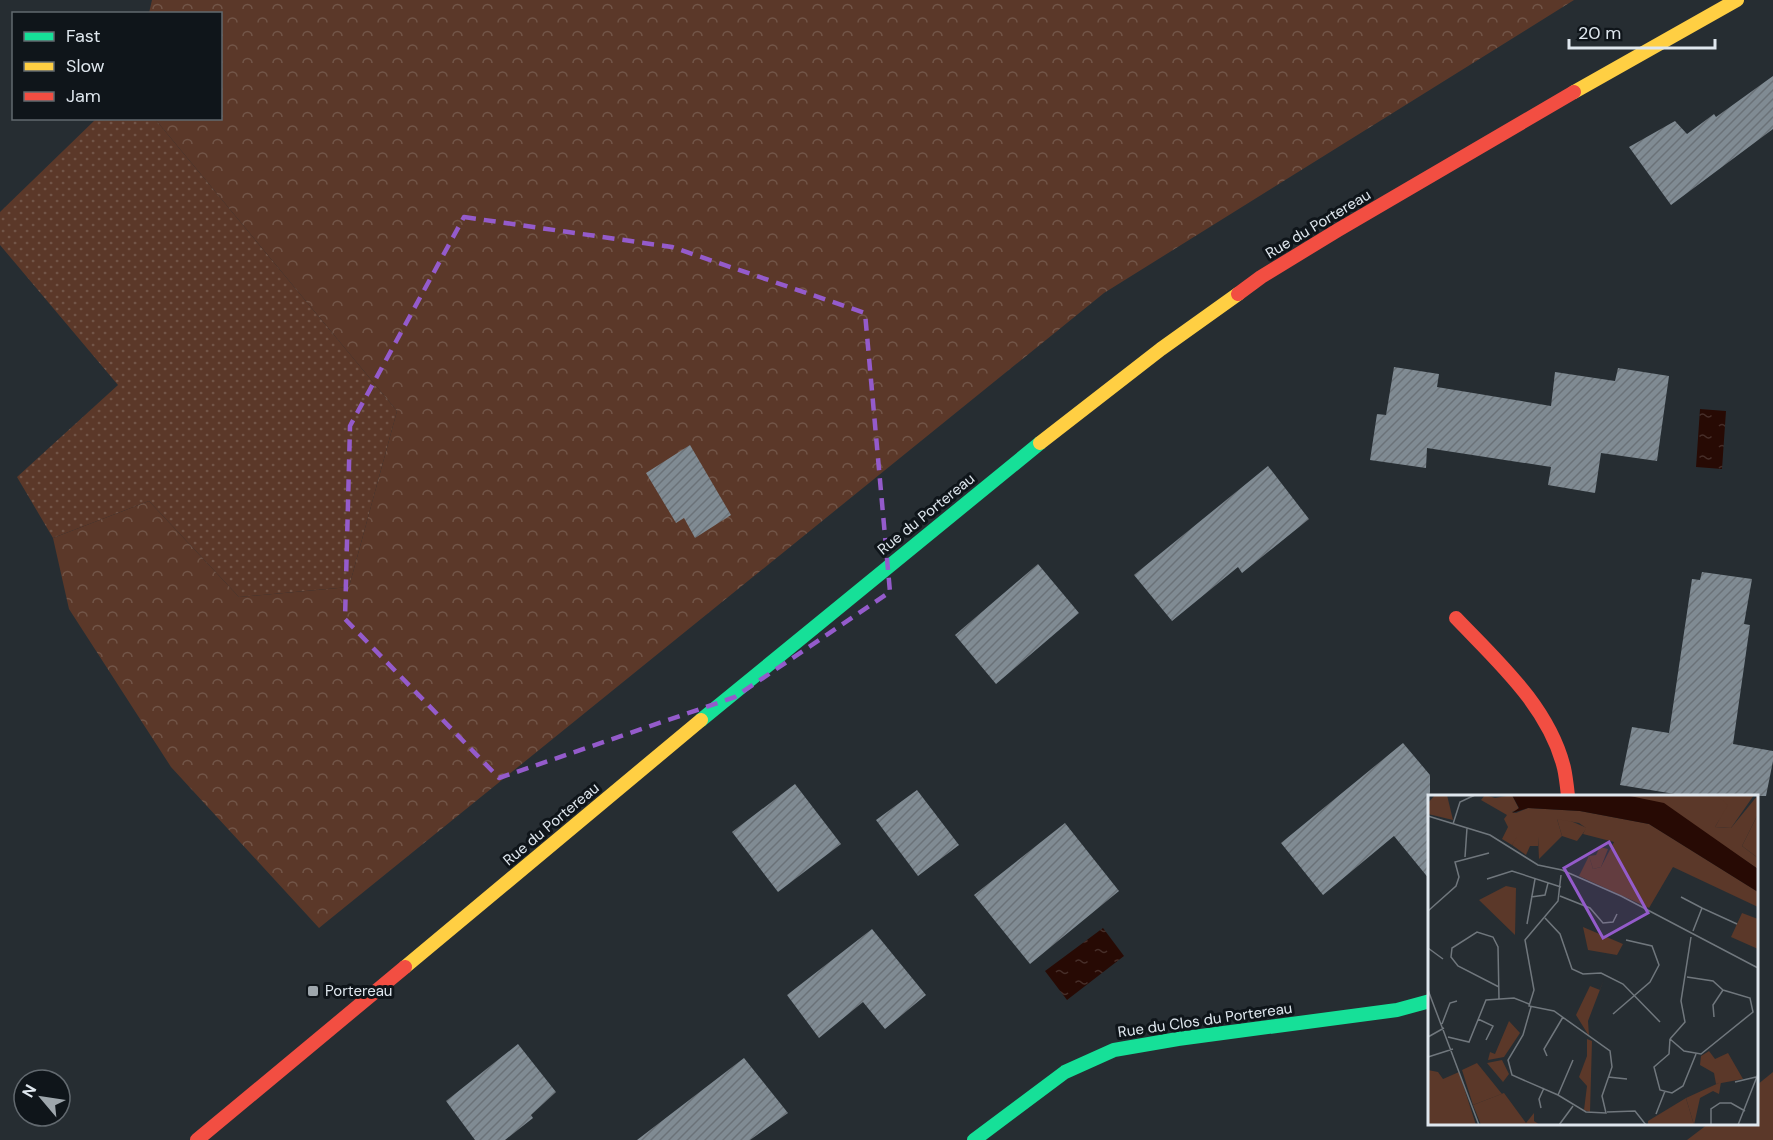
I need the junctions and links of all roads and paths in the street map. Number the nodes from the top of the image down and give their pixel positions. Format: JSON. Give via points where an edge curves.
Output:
{"nodes":[{"id":1,"x":1737,"y":0,"type":"edge"},
{"id":2,"x":1456,"y":618,"type":"dead end"},
{"id":3,"x":1568,"y":795,"type":"edge"},
{"id":4,"x":1428,"y":1002,"type":"edge"},
{"id":5,"x":197,"y":1140,"type":"edge"},
{"id":6,"x":974,"y":1140,"type":"edge"}],
"edges":[{"from":1,"to":5,"type":"street","name":"Rue du Portereau","via":[[1338,230],[1261,277],[1161,349],[1035,446]]},
{"from":2,"to":3,"type":"street","via":[[1524,691],[1552,733],[1568,780]]},
{"from":4,"to":6,"type":"street","name":"Rue du Clos du Portereau","via":[[1397,1010],[1114,1050],[1065,1072]]}]}
